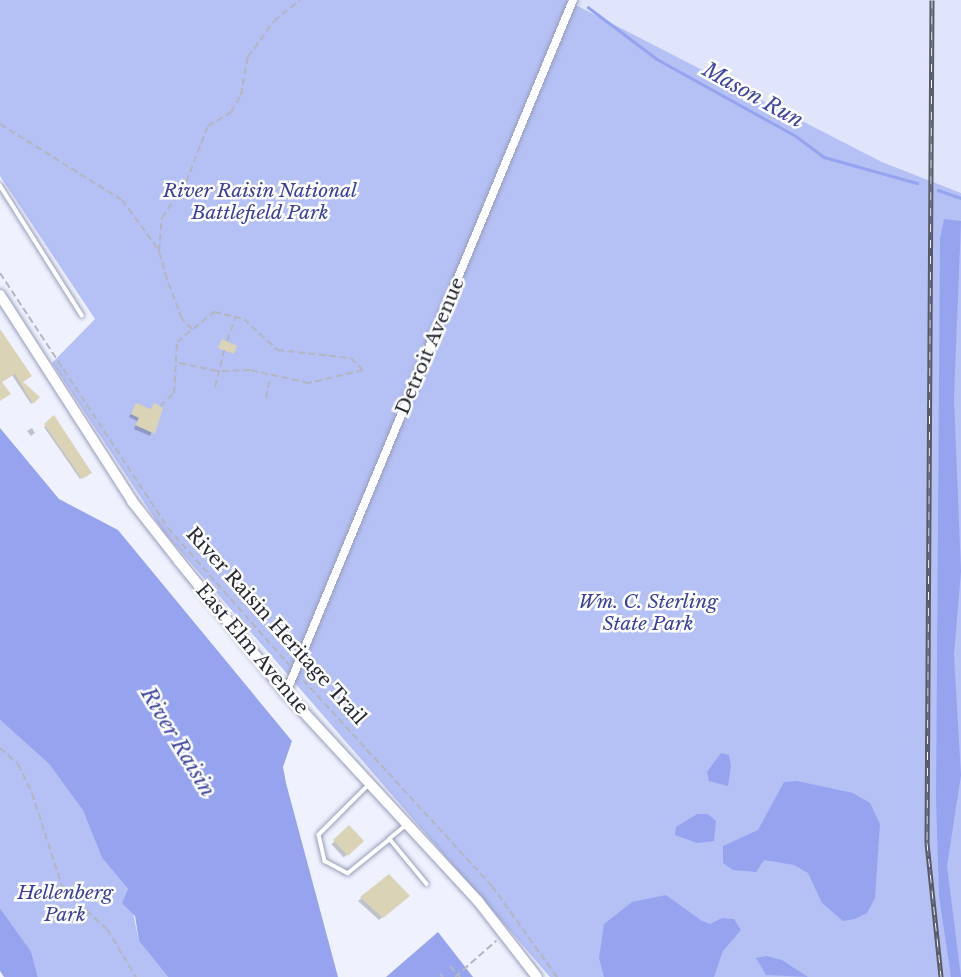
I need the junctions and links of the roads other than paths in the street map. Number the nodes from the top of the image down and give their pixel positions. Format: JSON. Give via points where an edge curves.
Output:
{"nodes":[{"id":1,"x":573,"y":0,"type":"edge"},
{"id":2,"x":0,"y":185,"type":"edge"},
{"id":3,"x":0,"y":295,"type":"edge"},
{"id":4,"x":82,"y":315,"type":"dead end"},
{"id":5,"x":286,"y":693,"type":"junction"},
{"id":6,"x":371,"y":783,"type":"junction"},
{"id":7,"x":409,"y":824,"type":"junction"},
{"id":8,"x":390,"y":839,"type":"junction"},
{"id":9,"x":428,"y":884,"type":"dead end"},
{"id":10,"x":537,"y":977,"type":"edge"}],
"edges":[{"from":1,"to":5,"type":"street","name":"Detroit Avenue"},
{"from":2,"to":4,"type":"lane"},
{"from":3,"to":5,"type":"main road","name":"East Elm Avenue","via":[[132,501]]},
{"from":5,"to":6,"type":"main road","name":"East Elm Avenue"},
{"from":6,"to":7,"type":"main road","name":"East Elm Avenue"},
{"from":6,"to":8,"type":"lane","via":[[319,835],[319,846],[325,861],[348,873]]},
{"from":7,"to":8,"type":"lane"},
{"from":7,"to":10,"type":"main road","name":"East Elm Avenue"},
{"from":8,"to":9,"type":"lane"}]}
